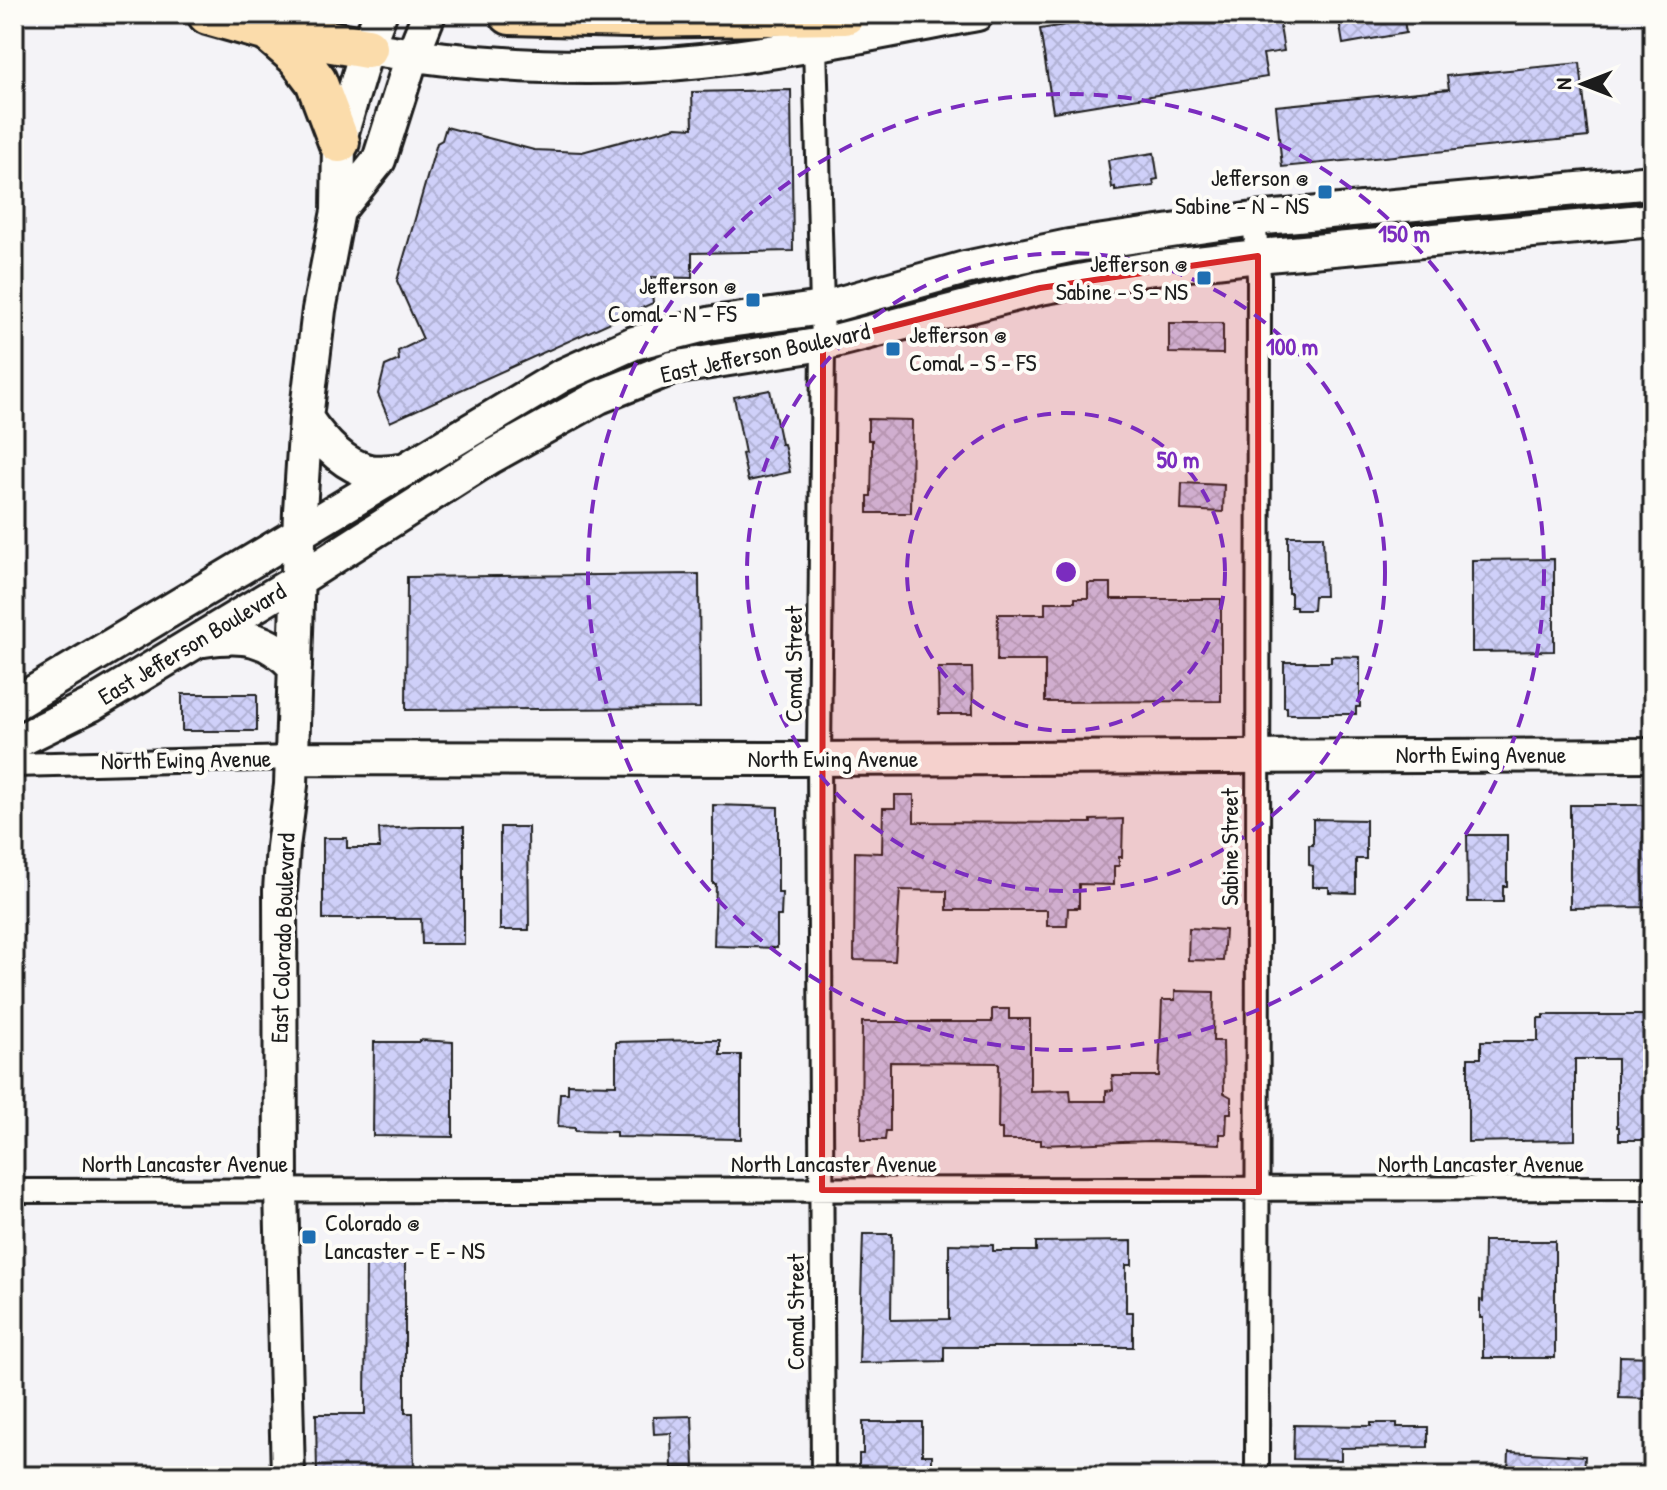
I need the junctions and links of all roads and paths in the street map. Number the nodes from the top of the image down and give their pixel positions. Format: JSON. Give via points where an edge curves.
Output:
{"nodes":[{"id":1,"x":208,"y":14,"type":"edge"},
{"id":2,"x":429,"y":14,"type":"edge"},
{"id":3,"x":510,"y":14,"type":"edge"},
{"id":4,"x":845,"y":14,"type":"edge"},
{"id":5,"x":977,"y":14,"type":"edge"},
{"id":6,"x":268,"y":31,"type":"junction"},
{"id":7,"x":373,"y":31,"type":"edge"},
{"id":8,"x":815,"y":45,"type":"junction"},
{"id":9,"x":412,"y":56,"type":"junction"},
{"id":10,"x":339,"y":142,"type":"junction"},
{"id":11,"x":1653,"y":182,"type":"edge"},
{"id":12,"x":338,"y":211,"type":"junction"},
{"id":13,"x":1254,"y":219,"type":"junction"},
{"id":14,"x":1653,"y":220,"type":"edge"},
{"id":15,"x":1258,"y":256,"type":"junction"},
{"id":16,"x":823,"y":308,"type":"junction"},
{"id":17,"x":823,"y":344,"type":"junction"},
{"id":18,"x":306,"y":418,"type":"junction"},
{"id":19,"x":401,"y":470,"type":"junction"},
{"id":20,"x":299,"y":531,"type":"junction"},
{"id":21,"x":298,"y":580,"type":"junction"},
{"id":22,"x":197,"y":641,"type":"junction"},
{"id":23,"x":295,"y":667,"type":"junction"},
{"id":24,"x":47,"y":686,"type":"junction"},
{"id":25,"x":14,"y":697,"type":"edge"},
{"id":26,"x":14,"y":704,"type":"edge"},
{"id":27,"x":14,"y":743,"type":"edge"},
{"id":28,"x":1653,"y":755,"type":"edge"},
{"id":29,"x":1257,"y":757,"type":"junction"},
{"id":30,"x":293,"y":758,"type":"junction"},
{"id":31,"x":819,"y":759,"type":"junction"},
{"id":32,"x":14,"y":765,"type":"edge"},
{"id":33,"x":1653,"y":1188,"type":"edge"},
{"id":34,"x":281,"y":1189,"type":"junction"},
{"id":35,"x":822,"y":1190,"type":"junction"},
{"id":36,"x":14,"y":1191,"type":"edge"},
{"id":37,"x":1259,"y":1192,"type":"junction"},
{"id":38,"x":288,"y":1476,"type":"edge"},
{"id":39,"x":823,"y":1476,"type":"edge"},
{"id":40,"x":1257,"y":1476,"type":"edge"}],
"edges":[{"from":1,"to":6,"type":"highway"},
{"from":2,"to":9,"type":"main road","name":"East Colorado Boulevard"},
{"from":3,"to":4,"type":"highway"},
{"from":5,"to":8,"type":"main road"},
{"from":6,"to":7,"type":"highway"},
{"from":6,"to":10,"type":"highway","via":[[316,81]]},
{"from":7,"to":9,"type":"main road"},
{"from":7,"to":10,"type":"main road","name":"East Colorado Boulevard"},
{"from":8,"to":9,"type":"main road","via":[[699,61],[586,67]]},
{"from":8,"to":16,"type":"street","name":"Comal Street"},
{"from":9,"to":12,"type":"main road","name":"East Colorado Boulevard","via":[[379,160]]},
{"from":10,"to":12,"type":"main road","name":"East Colorado Boulevard"},
{"from":11,"to":13,"type":"main road","name":"East Jefferson Boulevard"},
{"from":12,"to":18,"type":"main road","name":"East Colorado Boulevard"},
{"from":13,"to":15,"type":"street","name":"Sabine Street"},
{"from":13,"to":16,"type":"main road","name":"East Jefferson Boulevard","via":[[1069,246],[965,268]]},
{"from":14,"to":15,"type":"main road","name":"East Jefferson Boulevard"},
{"from":15,"to":17,"type":"main road","name":"East Jefferson Boulevard","via":[[1040,288]]},
{"from":15,"to":29,"type":"street","name":"Sabine Street"},
{"from":16,"to":17,"type":"street","name":"Comal Street"},
{"from":16,"to":19,"type":"main road","name":"East Jefferson Boulevard","via":[[713,323],[634,343],[561,376]]},
{"from":17,"to":21,"type":"main road","name":"East Jefferson Boulevard","via":[[672,368],[599,397],[489,458]]},
{"from":17,"to":31,"type":"street","name":"Comal Street"},
{"from":18,"to":19,"type":"main road","via":[[319,437],[355,466],[372,472]]},
{"from":18,"to":20,"type":"main road","name":"East Colorado Boulevard"},
{"from":19,"to":20,"type":"main road","name":"East Jefferson Boulevard"},
{"from":20,"to":21,"type":"main road","name":"East Colorado Boulevard"},
{"from":20,"to":24,"type":"main road","name":"East Jefferson Boulevard"},
{"from":21,"to":22,"type":"main road","name":"East Jefferson Boulevard"},
{"from":21,"to":23,"type":"main road","name":"East Colorado Boulevard"},
{"from":22,"to":23,"type":"main road","via":[[257,639],[279,649]]},
{"from":22,"to":27,"type":"main road","name":"East Jefferson Boulevard","via":[[91,705]]},
{"from":23,"to":30,"type":"main road","name":"East Colorado Boulevard"},
{"from":24,"to":25,"type":"main road"},
{"from":24,"to":26,"type":"main road","name":"East Jefferson Boulevard"},
{"from":28,"to":29,"type":"main road","name":"North Ewing Avenue"},
{"from":29,"to":31,"type":"main road","name":"North Ewing Avenue"},
{"from":29,"to":37,"type":"street","name":"Sabine Street"},
{"from":30,"to":31,"type":"main road","name":"North Ewing Avenue"},
{"from":30,"to":32,"type":"street","name":"North Ewing Avenue"},
{"from":30,"to":34,"type":"main road","name":"East Colorado Boulevard","via":[[280,890]]},
{"from":31,"to":35,"type":"street","name":"Comal Street"},
{"from":33,"to":37,"type":"street","name":"North Lancaster Avenue"},
{"from":34,"to":35,"type":"street","name":"North Lancaster Avenue"},
{"from":34,"to":36,"type":"street","name":"North Lancaster Avenue"},
{"from":34,"to":38,"type":"main road","name":"East Colorado Boulevard"},
{"from":35,"to":37,"type":"street","name":"North Lancaster Avenue"},
{"from":35,"to":39,"type":"street","name":"Comal Street"},
{"from":37,"to":40,"type":"street","name":"Sabine Street"}]}
